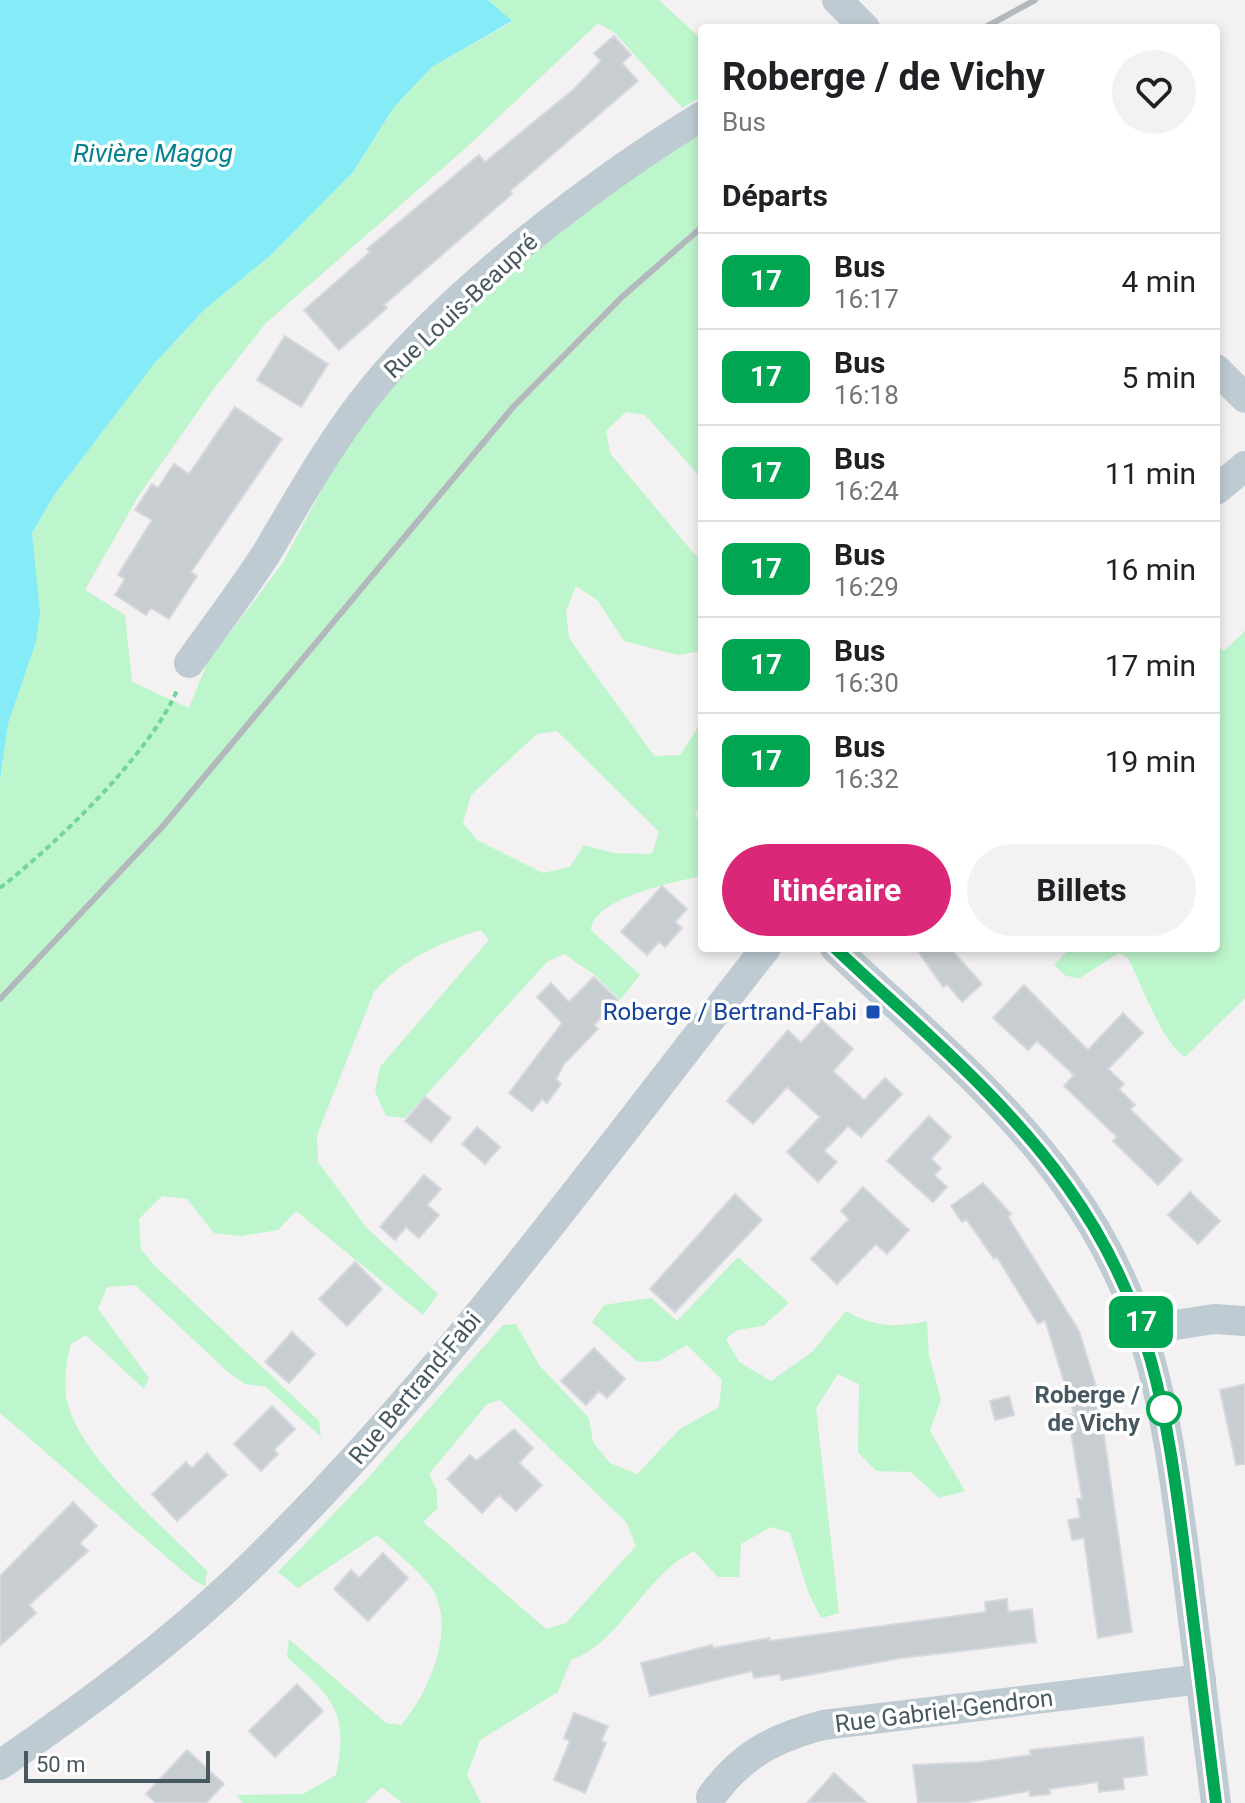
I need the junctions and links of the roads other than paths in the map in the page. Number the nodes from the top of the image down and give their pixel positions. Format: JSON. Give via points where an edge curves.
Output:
{"nodes":[{"id":1,"x":698,"y":119,"type":"edge"},
{"id":2,"x":1220,"y":373,"type":"edge"},
{"id":3,"x":1245,"y":398,"type":"edge"},
{"id":4,"x":1245,"y":466,"type":"edge"},
{"id":5,"x":1220,"y":487,"type":"edge"},
{"id":6,"x":189,"y":663,"type":"road end"},
{"id":7,"x":763,"y":952,"type":"edge"},
{"id":8,"x":839,"y":952,"type":"edge"},
{"id":9,"x":1245,"y":1321,"type":"edge"},
{"id":10,"x":1144,"y":1330,"type":"junction"},
{"id":11,"x":1201,"y":1679,"type":"junction"},
{"id":12,"x":0,"y":1765,"type":"edge"},
{"id":13,"x":711,"y":1797,"type":"dead end"},
{"id":14,"x":1216,"y":1803,"type":"edge"}],
"edges":[{"from":1,"to":6,"type":"street","name":"Rue Louis-Beaupré","via":[[581,199],[401,356],[341,431],[239,595]]},
{"from":2,"to":3,"type":"street"},
{"from":4,"to":5,"type":"street"},
{"from":7,"to":12,"type":"street","name":"Rue Bertrand-Fabi","via":[[471,1323],[345,1470],[262,1555],[160,1647]]},
{"from":8,"to":10,"type":"street","via":[[1036,1145],[1105,1245]]},
{"from":9,"to":10,"type":"street","via":[[1214,1319]]},
{"from":10,"to":11,"type":"street","via":[[1165,1413]]},
{"from":11,"to":13,"type":"street","name":"Rue Gabriel-Gendron","via":[[823,1725],[786,1735],[743,1759]]},
{"from":11,"to":14,"type":"street"}]}
